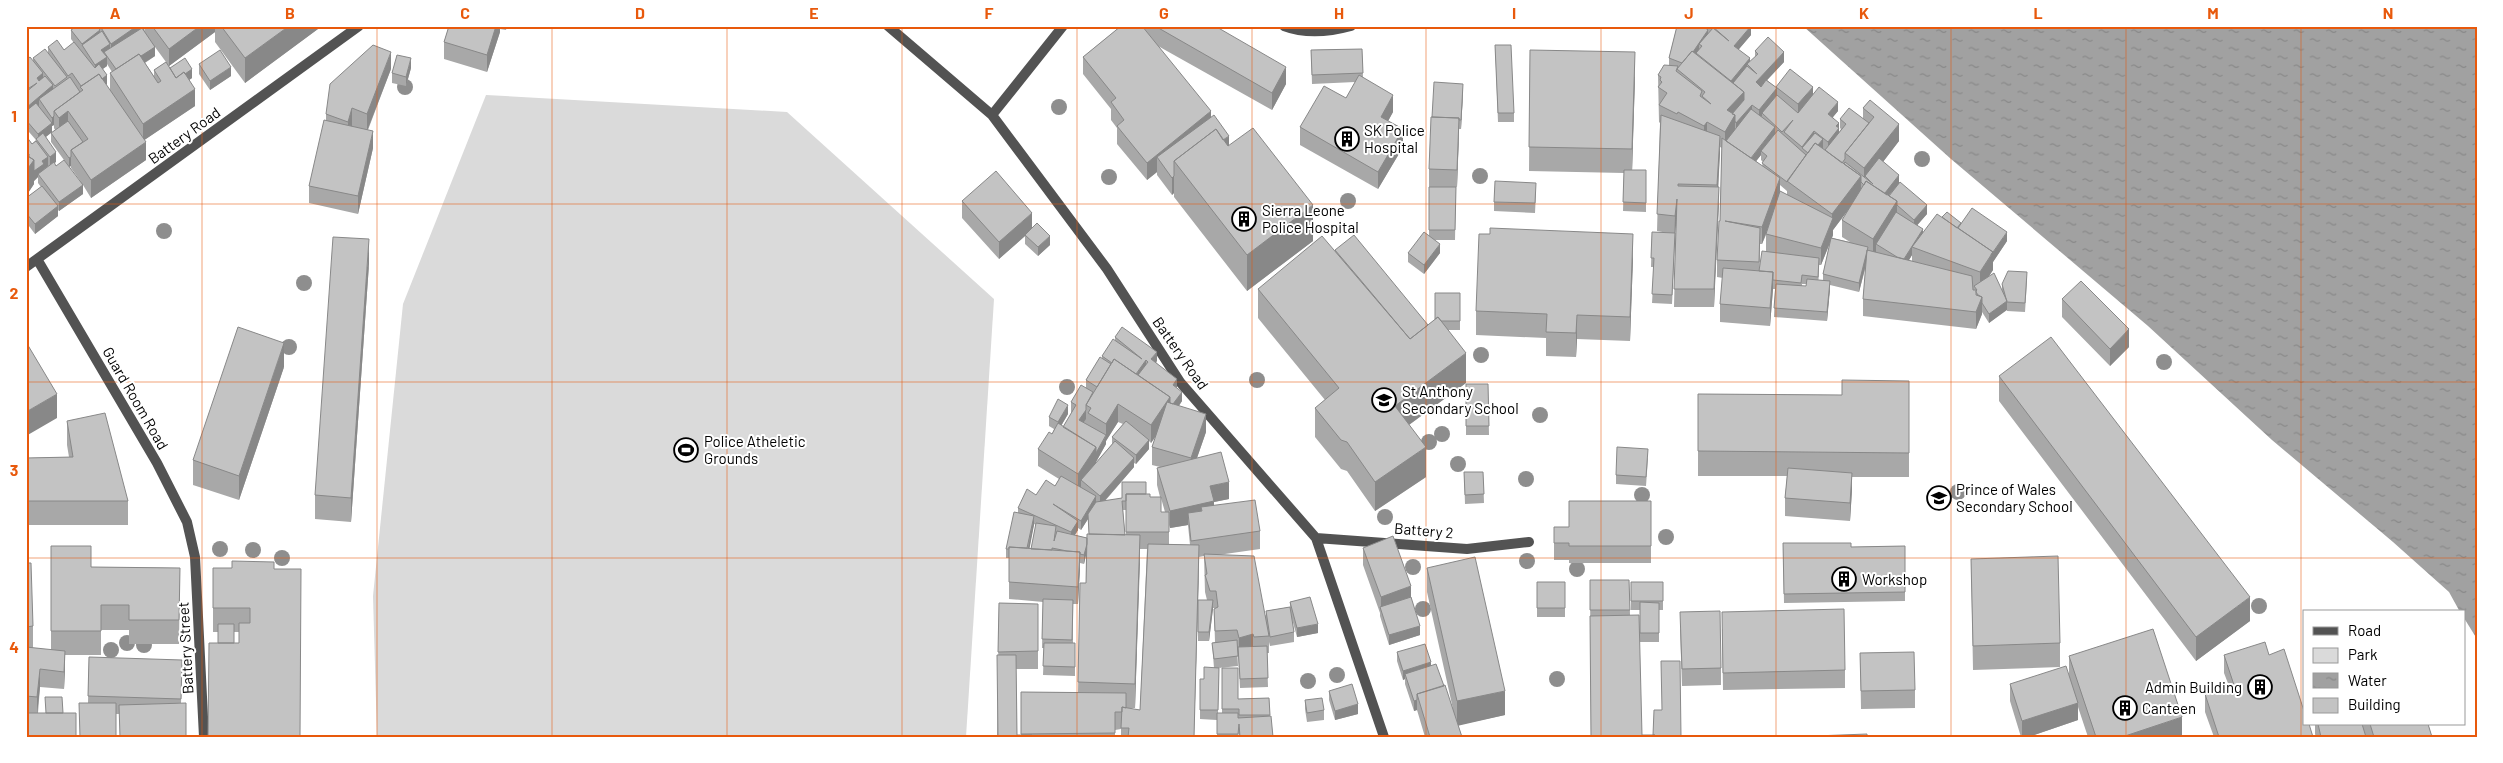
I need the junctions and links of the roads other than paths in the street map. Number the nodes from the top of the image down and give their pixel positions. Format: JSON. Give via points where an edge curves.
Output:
{"nodes":[{"id":1,"x":359,"y":26,"type":"edge"},
{"id":2,"x":888,"y":26,"type":"edge"},
{"id":3,"x":1063,"y":26,"type":"edge"},
{"id":4,"x":1284,"y":26,"type":"edge"},
{"id":5,"x":1350,"y":26,"type":"edge"},
{"id":6,"x":992,"y":115,"type":"junction"},
{"id":7,"x":37,"y":259,"type":"junction"},
{"id":8,"x":26,"y":267,"type":"edge"},
{"id":9,"x":1316,"y":538,"type":"junction"},
{"id":10,"x":1530,"y":542,"type":"dead end"},
{"id":11,"x":195,"y":557,"type":"joint"},
{"id":12,"x":204,"y":737,"type":"edge"},
{"id":13,"x":1384,"y":737,"type":"edge"}],
"edges":[{"from":1,"to":7,"type":"street","name":"Battery Road"},
{"from":2,"to":6,"type":"street","name":"Battery Road"},
{"from":3,"to":6,"type":"street"},
{"from":4,"to":5,"type":"street","via":[[1298,32]]},
{"from":6,"to":9,"type":"street","name":"Battery Road","via":[[1107,270],[1180,382]]},
{"from":7,"to":8,"type":"street","name":"Battery Road"},
{"from":7,"to":11,"type":"street","name":"Guard Room Road","via":[[176,498],[187,522]]},
{"from":9,"to":10,"type":"street","name":"Battery 2","via":[[1467,549]]},
{"from":9,"to":13,"type":"street","name":"Battery Road"},
{"from":11,"to":12,"type":"street","name":"Battery Street"}]}
